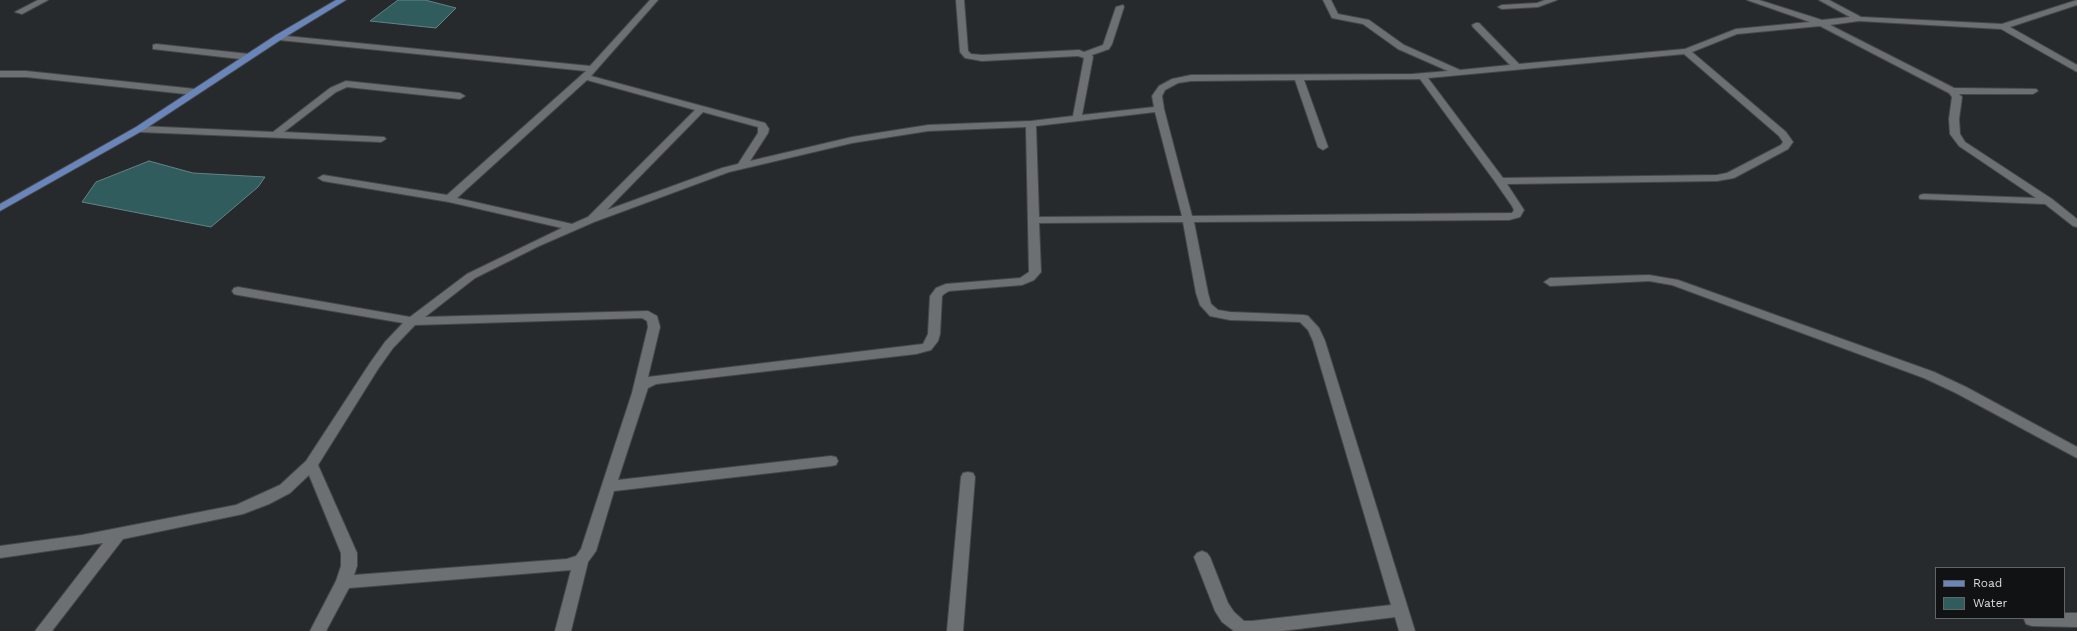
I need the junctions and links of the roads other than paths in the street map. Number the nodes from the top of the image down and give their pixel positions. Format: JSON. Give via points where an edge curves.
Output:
{"nodes":[{"id":1,"x":44,"y":0,"type":"edge"},
{"id":2,"x":342,"y":0,"type":"edge"},
{"id":3,"x":654,"y":0,"type":"edge"},
{"id":4,"x":960,"y":0,"type":"edge"},
{"id":5,"x":1327,"y":0,"type":"edge"},
{"id":6,"x":1553,"y":0,"type":"edge"},
{"id":7,"x":1751,"y":0,"type":"edge"},
{"id":8,"x":1823,"y":0,"type":"edge"},
{"id":9,"x":2077,"y":2,"type":"edge"},
{"id":10,"x":1120,"y":7,"type":"dead end"},
{"id":11,"x":1502,"y":8,"type":"dead end"},
{"id":12,"x":19,"y":12,"type":"dead end"},
{"id":13,"x":1859,"y":19,"type":"junction"},
{"id":14,"x":1819,"y":22,"type":"junction"},
{"id":15,"x":1476,"y":25,"type":"dead end"},
{"id":16,"x":2003,"y":27,"type":"junction"},
{"id":17,"x":279,"y":37,"type":"junction"},
{"id":18,"x":156,"y":47,"type":"dead end"},
{"id":19,"x":1686,"y":51,"type":"junction"},
{"id":20,"x":1086,"y":54,"type":"junction"},
{"id":21,"x":249,"y":57,"type":"junction"},
{"id":22,"x":1517,"y":67,"type":"junction"},
{"id":23,"x":592,"y":69,"type":"junction"},
{"id":24,"x":2077,"y":69,"type":"edge"},
{"id":25,"x":1458,"y":73,"type":"junction"},
{"id":26,"x":0,"y":74,"type":"edge"},
{"id":27,"x":1422,"y":76,"type":"junction"},
{"id":28,"x":585,"y":77,"type":"junction"},
{"id":29,"x":1298,"y":77,"type":"junction"},
{"id":30,"x":2033,"y":90,"type":"dead end"},
{"id":31,"x":1952,"y":91,"type":"junction"},
{"id":32,"x":195,"y":92,"type":"junction"},
{"id":33,"x":460,"y":96,"type":"dead end"},
{"id":34,"x":702,"y":108,"type":"junction"},
{"id":35,"x":1159,"y":109,"type":"junction"},
{"id":36,"x":1077,"y":119,"type":"junction"},
{"id":37,"x":1031,"y":124,"type":"junction"},
{"id":38,"x":139,"y":129,"type":"junction"},
{"id":39,"x":277,"y":133,"type":"junction"},
{"id":40,"x":381,"y":139,"type":"dead end"},
{"id":41,"x":1323,"y":147,"type":"dead end"},
{"id":42,"x":742,"y":166,"type":"junction"},
{"id":43,"x":323,"y":178,"type":"dead end"},
{"id":44,"x":1500,"y":181,"type":"junction"},
{"id":45,"x":1924,"y":197,"type":"dead end"},
{"id":46,"x":449,"y":199,"type":"junction"},
{"id":47,"x":2048,"y":201,"type":"junction"},
{"id":48,"x":0,"y":208,"type":"edge"},
{"id":49,"x":590,"y":220,"type":"junction"},
{"id":50,"x":1035,"y":220,"type":"junction"},
{"id":51,"x":1188,"y":220,"type":"junction"},
{"id":52,"x":2077,"y":224,"type":"edge"},
{"id":53,"x":572,"y":227,"type":"junction"},
{"id":54,"x":1550,"y":282,"type":"dead end"},
{"id":55,"x":238,"y":290,"type":"dead end"},
{"id":56,"x":412,"y":321,"type":"junction"},
{"id":57,"x":638,"y":394,"type":"junction"},
{"id":58,"x":2077,"y":453,"type":"edge"},
{"id":59,"x":831,"y":461,"type":"dead end"},
{"id":60,"x":311,"y":465,"type":"junction"},
{"id":61,"x":968,"y":477,"type":"dead end"},
{"id":62,"x":609,"y":486,"type":"junction"},
{"id":63,"x":119,"y":533,"type":"junction"},
{"id":64,"x":0,"y":552,"type":"edge"},
{"id":65,"x":1202,"y":557,"type":"dead end"},
{"id":66,"x":581,"y":560,"type":"junction"},
{"id":67,"x":344,"y":582,"type":"junction"},
{"id":68,"x":1401,"y":610,"type":"junction"},
{"id":69,"x":2032,"y":619,"type":"dead end"},
{"id":70,"x":2077,"y":620,"type":"edge"},
{"id":71,"x":43,"y":631,"type":"edge"},
{"id":72,"x":318,"y":631,"type":"edge"},
{"id":73,"x":563,"y":631,"type":"edge"},
{"id":74,"x":955,"y":631,"type":"edge"},
{"id":75,"x":1407,"y":631,"type":"edge"}],
"edges":[{"from":1,"to":12,"type":"street"},
{"from":2,"to":17,"type":"main road"},
{"from":3,"to":23,"type":"street"},
{"from":4,"to":20,"type":"street","via":[[964,52],[968,56],[982,58]]},
{"from":5,"to":25,"type":"street","via":[[1336,16],[1366,22],[1401,47]]},
{"from":6,"to":11,"type":"street","via":[[1538,5]]},
{"from":7,"to":14,"type":"street"},
{"from":8,"to":13,"type":"street"},
{"from":9,"to":16,"type":"street"},
{"from":10,"to":20,"type":"street","via":[[1106,47]]},
{"from":13,"to":14,"type":"street"},
{"from":13,"to":16,"type":"street"},
{"from":14,"to":19,"type":"street","via":[[1736,32]]},
{"from":14,"to":31,"type":"street"},
{"from":15,"to":22,"type":"street"},
{"from":16,"to":24,"type":"street"},
{"from":17,"to":21,"type":"main road"},
{"from":17,"to":23,"type":"street"},
{"from":18,"to":21,"type":"street"},
{"from":19,"to":22,"type":"street"},
{"from":19,"to":44,"type":"street","via":[[1783,134],[1788,142],[1786,147],[1738,172],[1717,178]]},
{"from":20,"to":36,"type":"street","via":[[1090,60]]},
{"from":21,"to":32,"type":"main road"},
{"from":22,"to":25,"type":"street"},
{"from":23,"to":28,"type":"street"},
{"from":25,"to":27,"type":"street"},
{"from":26,"to":32,"type":"street","via":[[26,74]]},
{"from":27,"to":29,"type":"street"},
{"from":27,"to":44,"type":"street"},
{"from":28,"to":34,"type":"street"},
{"from":28,"to":46,"type":"street"},
{"from":29,"to":35,"type":"street","via":[[1191,78],[1175,81],[1162,88],[1157,96]]},
{"from":29,"to":41,"type":"street"},
{"from":30,"to":31,"type":"street"},
{"from":31,"to":47,"type":"street","via":[[1957,97],[1955,134],[1962,144]]},
{"from":32,"to":38,"type":"main road"},
{"from":33,"to":39,"type":"street","via":[[346,84],[333,90]]},
{"from":34,"to":42,"type":"street","via":[[762,125],[763,134]]},
{"from":34,"to":49,"type":"street"},
{"from":35,"to":36,"type":"street"},
{"from":35,"to":51,"type":"street"},
{"from":36,"to":37,"type":"street"},
{"from":37,"to":42,"type":"street","via":[[900,131]]},
{"from":37,"to":50,"type":"street"},
{"from":38,"to":39,"type":"street"},
{"from":38,"to":48,"type":"main road"},
{"from":39,"to":40,"type":"street"},
{"from":42,"to":49,"type":"street"},
{"from":43,"to":46,"type":"street"},
{"from":44,"to":51,"type":"street","via":[[1519,210],[1516,215],[1508,218]]},
{"from":45,"to":47,"type":"street"},
{"from":46,"to":53,"type":"street"},
{"from":47,"to":52,"type":"street"},
{"from":49,"to":53,"type":"street"},
{"from":50,"to":51,"type":"street"},
{"from":50,"to":57,"type":"street","via":[[1035,272],[1030,278],[946,288],[940,291],[936,296],[934,334],[927,347],[665,377],[643,385]]},
{"from":51,"to":68,"type":"street","via":[[1202,293],[1206,305],[1214,313],[1230,316],[1286,316],[1304,319],[1313,328]]},
{"from":53,"to":56,"type":"street","via":[[471,276]]},
{"from":54,"to":58,"type":"street","via":[[1649,278],[1674,282],[1929,375]]},
{"from":55,"to":56,"type":"street"},
{"from":56,"to":57,"type":"street","via":[[644,314],[653,319],[654,327]]},
{"from":56,"to":60,"type":"street","via":[[382,356]]},
{"from":57,"to":62,"type":"street"},
{"from":59,"to":62,"type":"street"},
{"from":60,"to":63,"type":"street","via":[[285,489],[244,508]]},
{"from":60,"to":67,"type":"street","via":[[349,553],[349,566]]},
{"from":61,"to":74,"type":"street"},
{"from":62,"to":66,"type":"street","via":[[588,551]]},
{"from":63,"to":64,"type":"street"},
{"from":63,"to":71,"type":"street"},
{"from":65,"to":68,"type":"street","via":[[1221,606],[1231,620],[1241,627],[1252,628]]},
{"from":66,"to":67,"type":"street","via":[[567,565]]},
{"from":66,"to":73,"type":"street"},
{"from":67,"to":72,"type":"street"},
{"from":68,"to":75,"type":"street"},
{"from":69,"to":70,"type":"street"}]}
